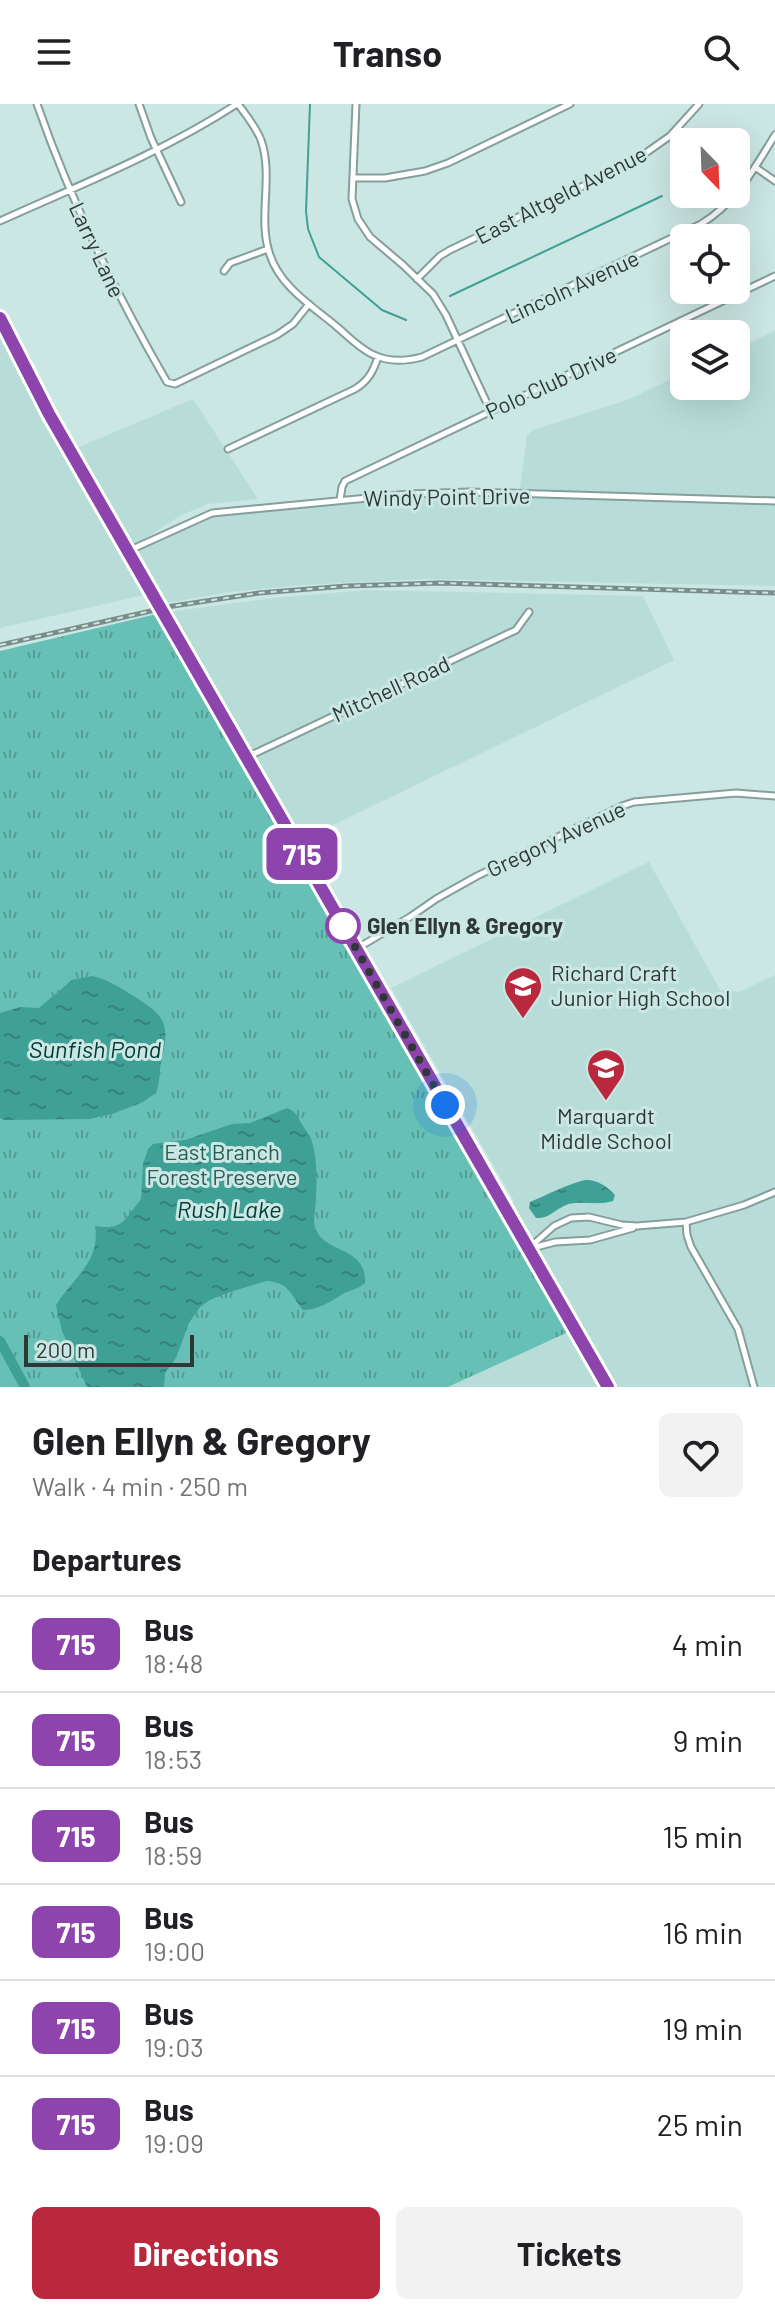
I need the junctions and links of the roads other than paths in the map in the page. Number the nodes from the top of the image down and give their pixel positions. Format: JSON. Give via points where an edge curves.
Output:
{"nodes":[{"id":1,"x":37,"y":104,"type":"edge"},
{"id":2,"x":139,"y":104,"type":"edge"},
{"id":3,"x":238,"y":104,"type":"edge"},
{"id":4,"x":356,"y":104,"type":"edge"},
{"id":5,"x":570,"y":104,"type":"edge"},
{"id":6,"x":699,"y":104,"type":"edge"},
{"id":7,"x":775,"y":135,"type":"edge"},
{"id":8,"x":157,"y":150,"type":"junction"},
{"id":9,"x":755,"y":167,"type":"junction"},
{"id":10,"x":354,"y":178,"type":"junction"},
{"id":11,"x":775,"y":181,"type":"edge"},
{"id":12,"x":69,"y":190,"type":"junction"},
{"id":13,"x":181,"y":202,"type":"dead end"},
{"id":14,"x":0,"y":221,"type":"edge"},
{"id":15,"x":268,"y":249,"type":"junction"},
{"id":16,"x":224,"y":271,"type":"dead end"},
{"id":17,"x":775,"y":276,"type":"edge"},
{"id":18,"x":417,"y":279,"type":"junction"},
{"id":19,"x":309,"y":304,"type":"junction"},
{"id":20,"x":0,"y":318,"type":"edge"},
{"id":21,"x":458,"y":340,"type":"junction"},
{"id":22,"x":378,"y":357,"type":"junction"},
{"id":23,"x":491,"y":412,"type":"junction"},
{"id":24,"x":228,"y":449,"type":"dead end"},
{"id":25,"x":340,"y":500,"type":"junction"},
{"id":26,"x":775,"y":501,"type":"edge"},
{"id":27,"x":128,"y":551,"type":"junction"},
{"id":28,"x":529,"y":612,"type":"dead end"},
{"id":29,"x":247,"y":757,"type":"junction"},
{"id":30,"x":775,"y":796,"type":"edge"},
{"id":31,"x":356,"y":949,"type":"junction"},
{"id":32,"x":775,"y":1192,"type":"edge"},
{"id":33,"x":686,"y":1222,"type":"junction"},
{"id":34,"x":637,"y":1226,"type":"junction"},
{"id":35,"x":528,"y":1249,"type":"junction"},
{"id":36,"x":608,"y":1387,"type":"edge"},
{"id":37,"x":754,"y":1387,"type":"edge"}],
"edges":[{"from":1,"to":12,"type":"street","name":"Larry Lane"},
{"from":2,"to":8,"type":"street"},
{"from":3,"to":8,"type":"street"},
{"from":3,"to":15,"type":"street","via":[[264,151]]},
{"from":4,"to":10,"type":"street"},
{"from":5,"to":10,"type":"street","via":[[436,167],[401,176]]},
{"from":6,"to":18,"type":"street","name":"East Altgeld Avenue","via":[[641,158],[450,250]]},
{"from":7,"to":9,"type":"street","name":"Lincoln Avenue"},
{"from":8,"to":12,"type":"street"},
{"from":8,"to":13,"type":"street"},
{"from":9,"to":11,"type":"street"},
{"from":9,"to":21,"type":"street","name":"Lincoln Avenue","via":[[731,201],[701,224]]},
{"from":10,"to":18,"type":"street","via":[[352,199],[364,229]]},
{"from":12,"to":14,"type":"street"},
{"from":12,"to":19,"type":"street","name":"Larry Lane","via":[[95,250],[167,382],[175,384],[277,335]]},
{"from":15,"to":16,"type":"street","via":[[230,263]]},
{"from":15,"to":19,"type":"street","via":[[280,275]]},
{"from":17,"to":23,"type":"street","name":"Polo Club Drive"},
{"from":18,"to":21,"type":"street","via":[[441,306]]},
{"from":19,"to":22,"type":"street"},
{"from":20,"to":27,"type":"street"},
{"from":21,"to":22,"type":"street","name":"Lincoln Avenue","via":[[422,357]]},
{"from":21,"to":23,"type":"street"},
{"from":22,"to":24,"type":"street","via":[[366,382],[355,389]]},
{"from":23,"to":25,"type":"street","name":"Polo Club Drive","via":[[345,481]]},
{"from":25,"to":26,"type":"street","name":"Windy Point Drive","via":[[470,492]]},
{"from":25,"to":27,"type":"street","name":"Windy Point Drive","via":[[212,513]]},
{"from":27,"to":29,"type":"street"},
{"from":28,"to":29,"type":"street","name":"Mitchell Road","via":[[516,630]]},
{"from":29,"to":31,"type":"street"},
{"from":30,"to":31,"type":"street","name":"Gregory Avenue","via":[[736,793],[622,806],[477,876]]},
{"from":31,"to":35,"type":"street"},
{"from":32,"to":33,"type":"street"},
{"from":33,"to":34,"type":"street"},
{"from":33,"to":37,"type":"street","via":[[691,1247],[738,1329]]},
{"from":34,"to":35,"type":"street"},
{"from":34,"to":35,"type":"street","via":[[571,1218]]},
{"from":35,"to":36,"type":"street"}]}
